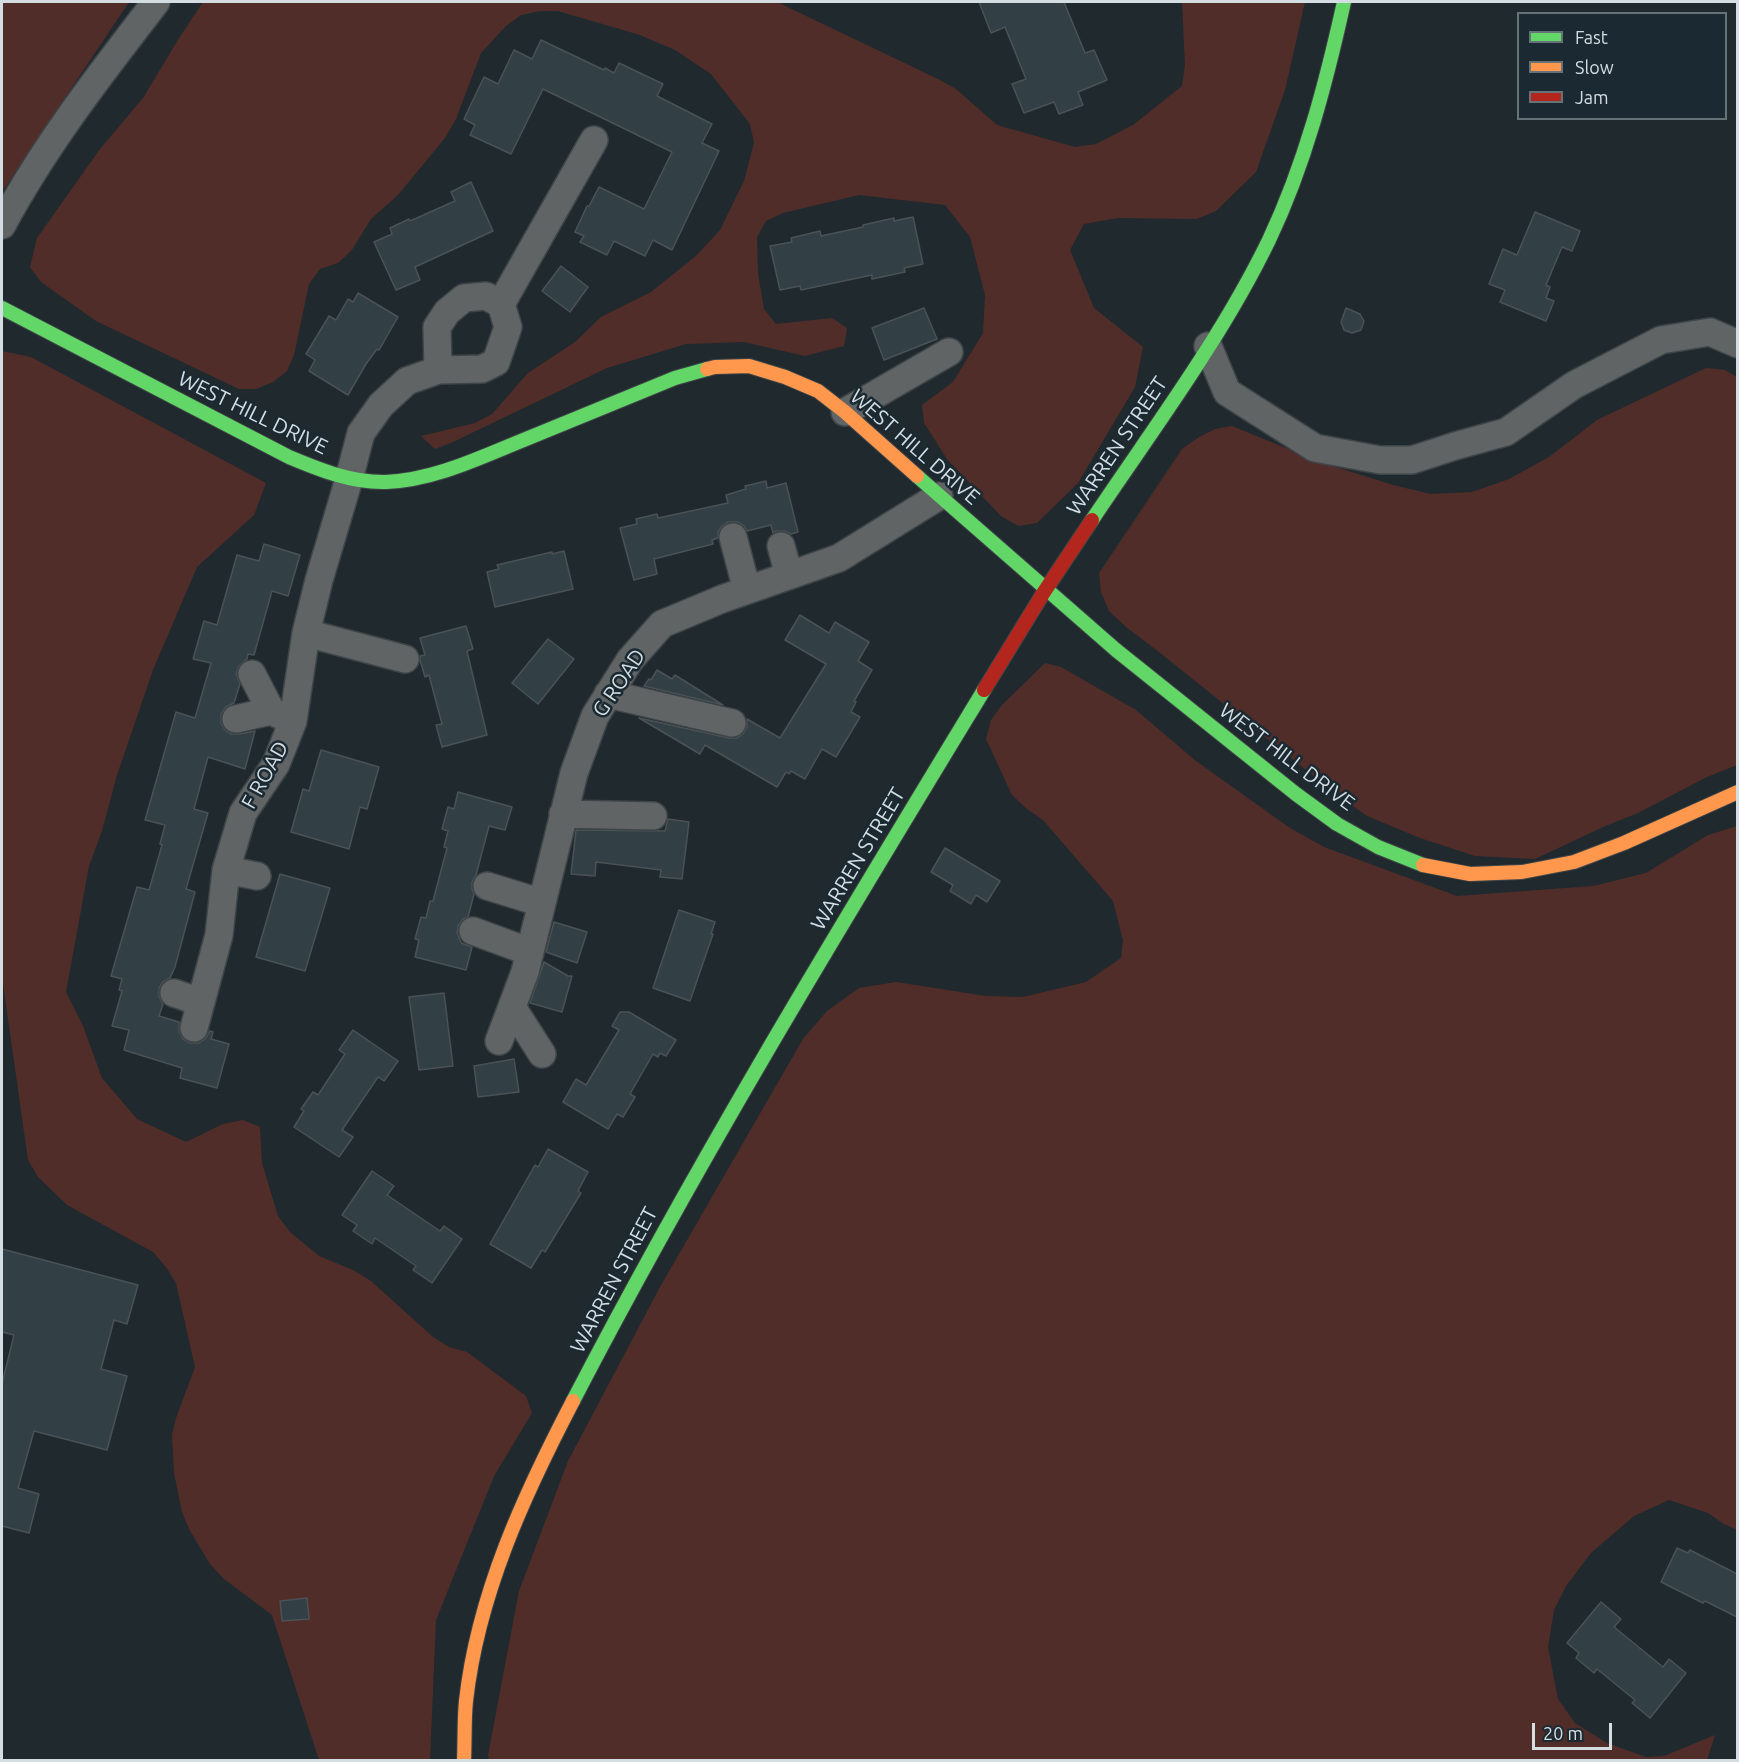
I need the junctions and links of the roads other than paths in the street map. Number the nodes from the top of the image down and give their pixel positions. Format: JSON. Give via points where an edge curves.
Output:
{"nodes":[{"id":1,"x":156,"y":2,"type":"edge"},
{"id":2,"x":1344,"y":2,"type":"edge"},
{"id":3,"x":594,"y":140,"type":"dead end"},
{"id":4,"x":2,"y":225,"type":"edge"},
{"id":5,"x":501,"y":304,"type":"junction"},
{"id":6,"x":2,"y":308,"type":"edge"},
{"id":7,"x":1737,"y":344,"type":"edge"},
{"id":8,"x":1208,"y":346,"type":"junction"},
{"id":9,"x":949,"y":352,"type":"dead end"},
{"id":10,"x":438,"y":370,"type":"junction"},
{"id":11,"x":845,"y":412,"type":"junction"},
{"id":12,"x":349,"y":479,"type":"junction"},
{"id":13,"x":939,"y":496,"type":"junction"},
{"id":14,"x":733,"y":537,"type":"dead end"},
{"id":15,"x":781,"y":546,"type":"dead end"},
{"id":16,"x":789,"y":575,"type":"junction"},
{"id":17,"x":747,"y":590,"type":"junction"},
{"id":18,"x":1046,"y":590,"type":"junction"},
{"id":19,"x":306,"y":633,"type":"junction"},
{"id":20,"x":405,"y":659,"type":"dead end"},
{"id":21,"x":252,"y":674,"type":"dead end"},
{"id":22,"x":608,"y":694,"type":"junction"},
{"id":23,"x":282,"y":716,"type":"junction"},
{"id":24,"x":236,"y":719,"type":"dead end"},
{"id":25,"x":732,"y":723,"type":"dead end"},
{"id":26,"x":1737,"y":792,"type":"edge"},
{"id":27,"x":563,"y":814,"type":"junction"},
{"id":28,"x":653,"y":816,"type":"dead end"},
{"id":29,"x":225,"y":870,"type":"junction"},
{"id":30,"x":257,"y":876,"type":"dead end"},
{"id":31,"x":487,"y":886,"type":"dead end"},
{"id":32,"x":542,"y":903,"type":"junction"},
{"id":33,"x":473,"y":932,"type":"dead end"},
{"id":34,"x":530,"y":952,"type":"junction"},
{"id":35,"x":174,"y":993,"type":"dead end"},
{"id":36,"x":200,"y":1002,"type":"junction"},
{"id":37,"x":512,"y":1008,"type":"junction"},
{"id":38,"x":194,"y":1028,"type":"dead end"},
{"id":39,"x":499,"y":1041,"type":"dead end"},
{"id":40,"x":542,"y":1053,"type":"dead end"},
{"id":41,"x":464,"y":1761,"type":"edge"}],
"edges":[{"from":1,"to":4,"type":"street","via":[[42,156]]},
{"from":2,"to":8,"type":"street","name":"WARREN STREET","via":[[1320,104],[1298,170],[1241,292]]},
{"from":3,"to":5,"type":"street"},
{"from":5,"to":10,"type":"street","via":[[508,327],[496,362],[482,369]]},
{"from":5,"to":10,"type":"street","via":[[486,296],[464,298],[447,312],[436,327]]},
{"from":6,"to":12,"type":"street","name":"WEST HILL DRIVE","via":[[290,457]]},
{"from":7,"to":8,"type":"street","via":[[1710,332],[1661,340],[1574,385],[1506,432],[1412,460],[1380,460],[1315,448],[1227,392]]},
{"from":8,"to":18,"type":"street","name":"WARREN STREET"},
{"from":9,"to":11,"type":"street"},
{"from":10,"to":12,"type":"street","name":"F ROAD","via":[[407,381],[381,405],[361,433]]},
{"from":11,"to":12,"type":"street","name":"WEST HILL DRIVE","via":[[818,391],[785,377],[749,366],[715,367],[675,378],[424,477],[385,482]]},
{"from":11,"to":13,"type":"street","name":"WEST HILL DRIVE"},
{"from":12,"to":19,"type":"street","name":"F ROAD","via":[[310,578]]},
{"from":13,"to":16,"type":"street","name":"G ROAD","via":[[840,558]]},
{"from":13,"to":18,"type":"street","name":"WEST HILL DRIVE"},
{"from":14,"to":17,"type":"street"},
{"from":15,"to":16,"type":"street"},
{"from":16,"to":17,"type":"street","name":"G ROAD"},
{"from":17,"to":22,"type":"street","name":"G ROAD","via":[[663,624],[630,660]]},
{"from":18,"to":26,"type":"street","name":"WEST HILL DRIVE","via":[[1312,806],[1378,847],[1422,865],[1470,874],[1522,872],[1574,862]]},
{"from":18,"to":41,"type":"street","name":"WARREN STREET","via":[[696,1173],[548,1450],[520,1510],[478,1628],[468,1680]]},
{"from":19,"to":20,"type":"street"},
{"from":19,"to":23,"type":"street","name":"F ROAD"},
{"from":21,"to":23,"type":"street"},
{"from":22,"to":25,"type":"street"},
{"from":22,"to":27,"type":"street","name":"G ROAD","via":[[573,773]]},
{"from":23,"to":24,"type":"street"},
{"from":23,"to":29,"type":"street","name":"F ROAD","via":[[276,764],[243,813]]},
{"from":27,"to":28,"type":"street"},
{"from":27,"to":32,"type":"street","name":"G ROAD"},
{"from":29,"to":30,"type":"street"},
{"from":29,"to":36,"type":"street","name":"F ROAD","via":[[229,939]]},
{"from":31,"to":32,"type":"street"},
{"from":32,"to":34,"type":"street","name":"G ROAD"},
{"from":33,"to":34,"type":"street"},
{"from":34,"to":37,"type":"street","name":"G ROAD"},
{"from":35,"to":36,"type":"street"},
{"from":36,"to":38,"type":"street","name":"F ROAD"},
{"from":37,"to":39,"type":"street","name":"G ROAD"},
{"from":37,"to":40,"type":"street"}]}
